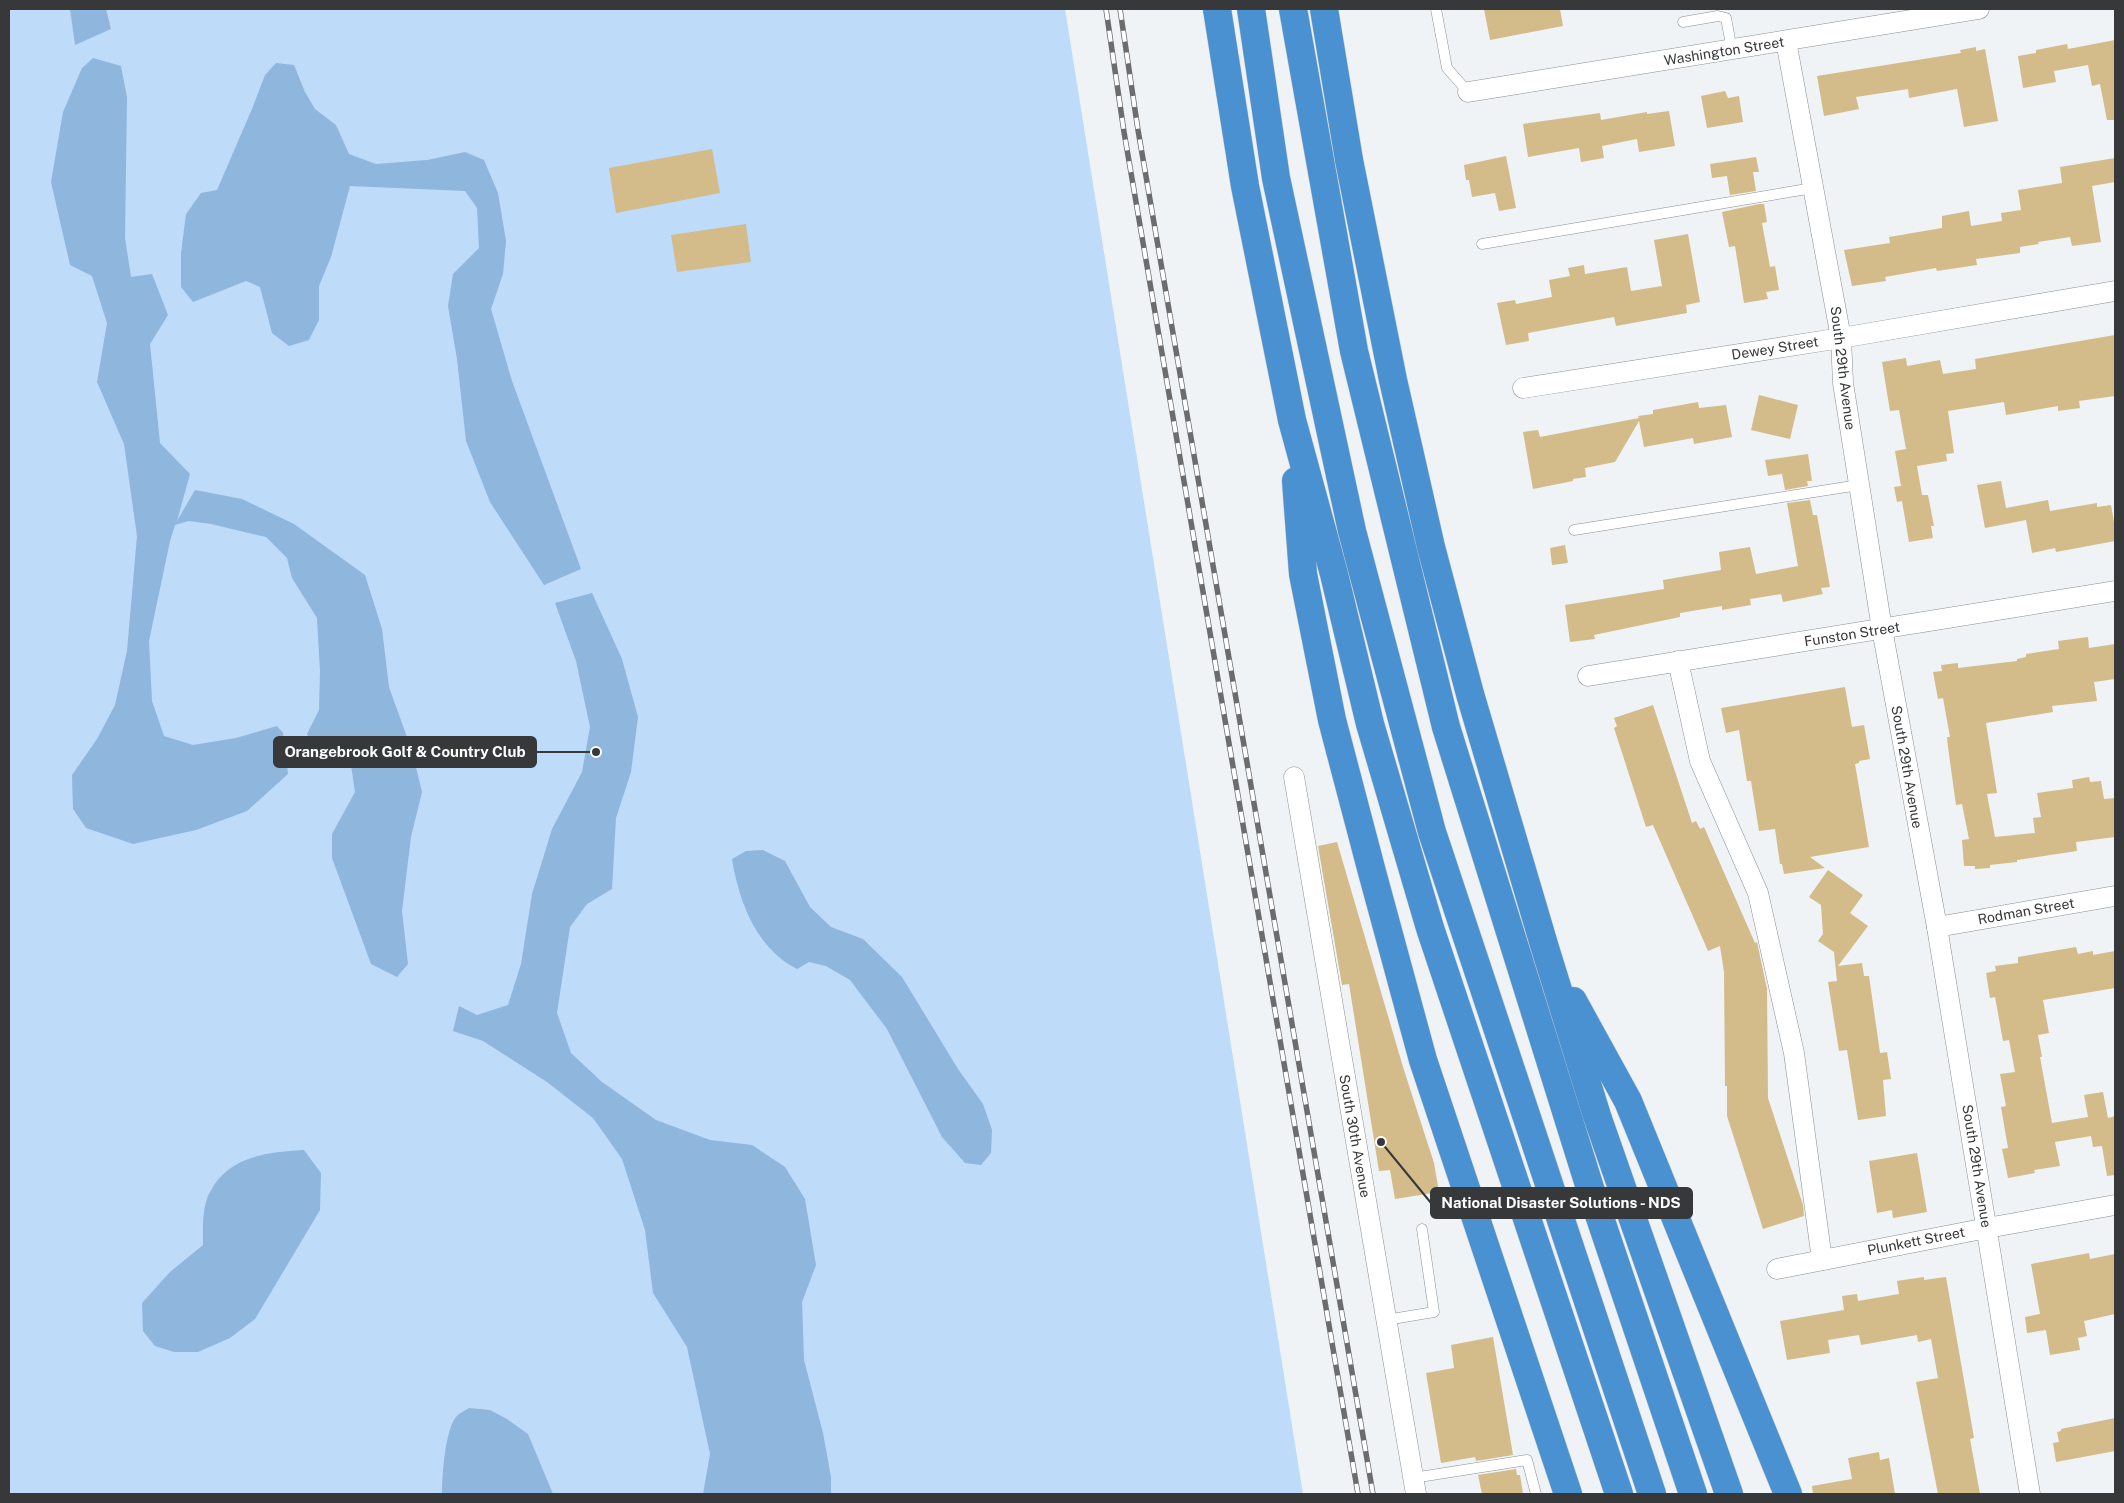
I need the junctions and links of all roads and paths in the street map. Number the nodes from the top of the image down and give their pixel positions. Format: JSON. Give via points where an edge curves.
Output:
{"nodes":[{"id":1,"x":1217,"y":9,"type":"edge"},
{"id":2,"x":1251,"y":9,"type":"edge"},
{"id":3,"x":1294,"y":9,"type":"edge"},
{"id":4,"x":1324,"y":9,"type":"edge"},
{"id":5,"x":1436,"y":9,"type":"edge"},
{"id":6,"x":1979,"y":9,"type":"edge"},
{"id":7,"x":1683,"y":22,"type":"dead end"},
{"id":8,"x":1786,"y":41,"type":"junction"},
{"id":9,"x":1732,"y":50,"type":"junction"},
{"id":10,"x":1468,"y":92,"type":"joint"},
{"id":11,"x":1813,"y":188,"type":"junction"},
{"id":12,"x":1482,"y":244,"type":"dead end"},
{"id":13,"x":2115,"y":291,"type":"edge"},
{"id":14,"x":1841,"y":338,"type":"junction"},
{"id":15,"x":1523,"y":388,"type":"dead end"},
{"id":16,"x":1292,"y":420,"type":"junction"},
{"id":17,"x":1859,"y":485,"type":"junction"},
{"id":18,"x":1574,"y":530,"type":"dead end"},
{"id":19,"x":2115,"y":591,"type":"edge"},
{"id":20,"x":1882,"y":629,"type":"junction"},
{"id":21,"x":1678,"y":662,"type":"junction"},
{"id":22,"x":1588,"y":676,"type":"dead end"},
{"id":23,"x":1294,"y":778,"type":"dead end"},
{"id":24,"x":2115,"y":896,"type":"edge"},
{"id":25,"x":1937,"y":927,"type":"junction"},
{"id":26,"x":1545,"y":948,"type":"junction"},
{"id":27,"x":2115,"y":1205,"type":"edge"},
{"id":28,"x":1987,"y":1228,"type":"junction"},
{"id":29,"x":1422,"y":1229,"type":"dead end"},
{"id":30,"x":1822,"y":1260,"type":"junction"},
{"id":31,"x":1777,"y":1269,"type":"dead end"},
{"id":32,"x":1386,"y":1320,"type":"junction"},
{"id":33,"x":1415,"y":1486,"type":"edge"},
{"id":34,"x":1536,"y":1494,"type":"edge"},
{"id":35,"x":1568,"y":1494,"type":"edge"},
{"id":36,"x":1619,"y":1494,"type":"edge"},
{"id":37,"x":1652,"y":1494,"type":"edge"},
{"id":38,"x":1693,"y":1494,"type":"edge"},
{"id":39,"x":1729,"y":1494,"type":"edge"},
{"id":40,"x":1788,"y":1494,"type":"edge"},
{"id":41,"x":2030,"y":1494,"type":"edge"}],
"edges":[{"from":1,"to":16,"type":"highway","via":[[1245,186]]},
{"from":2,"to":37,"type":"highway","via":[[1276,178],[1352,531],[1432,832]]},
{"from":3,"to":38,"type":"highway","via":[[1354,350],[1446,727],[1590,1188]]},
{"from":4,"to":26,"type":"highway","via":[[1352,179],[1392,380],[1429,538],[1470,694]]},
{"from":5,"to":10,"type":"lane","via":[[1447,68]]},
{"from":6,"to":8,"type":"street","name":"Washington Street"},
{"from":7,"to":9,"type":"lane","via":[[1718,16],[1726,18]]},
{"from":8,"to":9,"type":"street","name":"Washington Street"},
{"from":8,"to":11,"type":"street","name":"South 29th Avenue"},
{"from":9,"to":10,"type":"street","name":"Washington Street"},
{"from":11,"to":12,"type":"lane"},
{"from":11,"to":14,"type":"street","name":"South 29th Avenue"},
{"from":13,"to":14,"type":"street","name":"Dewey Street"},
{"from":14,"to":15,"type":"street","name":"Dewey Street"},
{"from":14,"to":17,"type":"street","name":"South 29th Avenue","via":[[1842,383]]},
{"from":16,"to":35,"type":"highway","via":[[1303,574],[1332,720],[1423,1060]]},
{"from":16,"to":36,"type":"highway","via":[[1370,724],[1430,928]]},
{"from":17,"to":18,"type":"lane"},
{"from":17,"to":20,"type":"street","name":"South 29th Avenue"},
{"from":19,"to":20,"type":"street","name":"Funston Street"},
{"from":20,"to":21,"type":"street","name":"Funston Street"},
{"from":20,"to":25,"type":"street","name":"South 29th Avenue"},
{"from":21,"to":22,"type":"street","name":"Funston Street"},
{"from":21,"to":30,"type":"street","via":[[1700,760],[1758,893],[1794,1053]]},
{"from":23,"to":32,"type":"street","name":"South 30th Avenue"},
{"from":24,"to":25,"type":"street","name":"Rodman Street"},
{"from":25,"to":28,"type":"street","name":"South 29th Avenue"},
{"from":26,"to":39,"type":"highway","via":[[1597,1116]]},
{"from":26,"to":40,"type":"highway","via":[[1628,1101]]},
{"from":27,"to":28,"type":"street","name":"Plunkett Street"},
{"from":28,"to":30,"type":"street","name":"Plunkett Street"},
{"from":28,"to":41,"type":"street","name":"South 29th Avenue"},
{"from":29,"to":32,"type":"lane","via":[[1434,1312]]},
{"from":30,"to":31,"type":"street","name":"Plunkett Street"},
{"from":32,"to":33,"type":"street","name":"South 30th Avenue"},
{"from":33,"to":34,"type":"lane","via":[[1527,1460]]}]}
